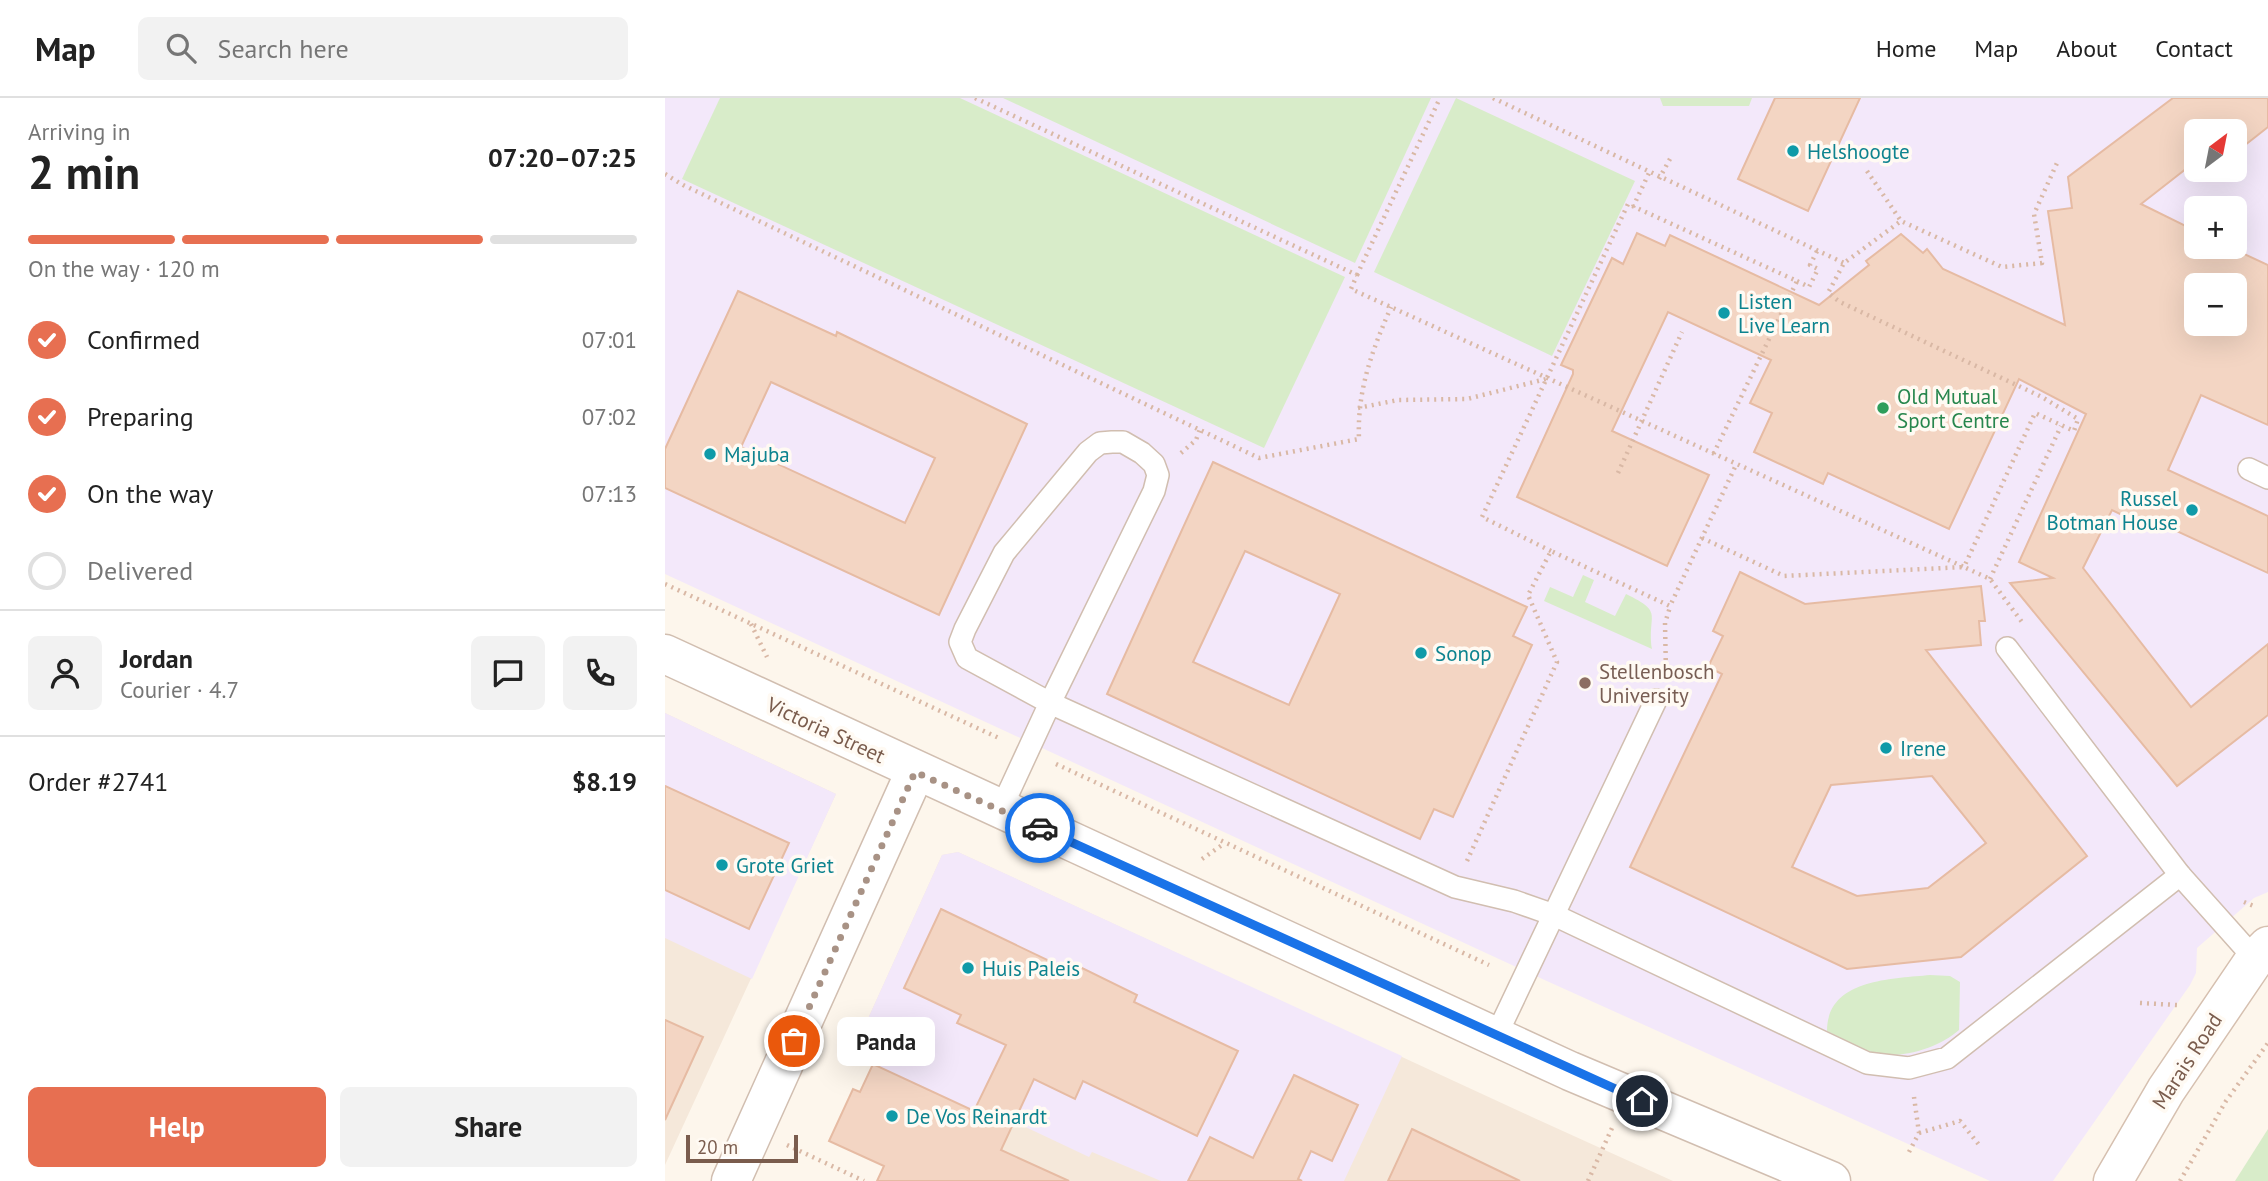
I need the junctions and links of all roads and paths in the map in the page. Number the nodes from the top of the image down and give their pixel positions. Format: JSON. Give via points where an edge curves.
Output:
{"nodes":[{"id":1,"x":975,"y":98,"type":"edge"},
{"id":2,"x":1440,"y":98,"type":"edge"},
{"id":3,"x":1493,"y":98,"type":"edge"},
{"id":4,"x":1671,"y":157,"type":"dead end"},
{"id":5,"x":2057,"y":163,"type":"dead end"},
{"id":6,"x":1867,"y":171,"type":"dead end"},
{"id":7,"x":1649,"y":173,"type":"junction"},
{"id":8,"x":665,"y":174,"type":"edge"},
{"id":9,"x":1659,"y":179,"type":"junction"},
{"id":10,"x":1633,"y":207,"type":"junction"},
{"id":11,"x":1901,"y":221,"type":"junction"},
{"id":12,"x":1817,"y":251,"type":"junction"},
{"id":13,"x":1844,"y":263,"type":"junction"},
{"id":14,"x":1357,"y":275,"type":"junction"},
{"id":15,"x":1797,"y":281,"type":"junction"},
{"id":16,"x":1391,"y":307,"type":"junction"},
{"id":17,"x":1682,"y":332,"type":"dead end"},
{"id":18,"x":1547,"y":379,"type":"junction"},
{"id":19,"x":1358,"y":408,"type":"junction"},
{"id":20,"x":1641,"y":422,"type":"junction"},
{"id":21,"x":2061,"y":426,"type":"junction"},
{"id":22,"x":1713,"y":455,"type":"junction"},
{"id":23,"x":1736,"y":465,"type":"junction"},
{"id":24,"x":1618,"y":473,"type":"dead end"},
{"id":25,"x":1702,"y":538,"type":"junction"},
{"id":26,"x":1551,"y":551,"type":"junction"},
{"id":27,"x":1964,"y":567,"type":"junction"},
{"id":28,"x":1990,"y":579,"type":"junction"},
{"id":29,"x":665,"y":584,"type":"edge"},
{"id":30,"x":1670,"y":606,"type":"junction"},
{"id":31,"x":750,"y":623,"type":"junction"},
{"id":32,"x":2029,"y":631,"type":"dead end"},
{"id":33,"x":2007,"y":648,"type":"dead end"},
{"id":34,"x":665,"y":654,"type":"edge"},
{"id":35,"x":768,"y":659,"type":"dead end"},
{"id":36,"x":1656,"y":701,"type":"joint"},
{"id":37,"x":1049,"y":703,"type":"junction"},
{"id":38,"x":1005,"y":740,"type":"dead end"},
{"id":39,"x":1056,"y":764,"type":"dead end"},
{"id":40,"x":915,"y":772,"type":"junction"},
{"id":41,"x":1000,"y":811,"type":"junction"},
{"id":42,"x":1225,"y":843,"type":"junction"},
{"id":43,"x":1199,"y":861,"type":"dead end"},
{"id":44,"x":1466,"y":863,"type":"dead end"},
{"id":45,"x":2180,"y":875,"type":"junction"},
{"id":46,"x":1554,"y":915,"type":"junction"},
{"id":47,"x":2262,"y":953,"type":"edge"},
{"id":48,"x":1489,"y":965,"type":"dead end"},
{"id":49,"x":2140,"y":1003,"type":"dead end"},
{"id":50,"x":2182,"y":1008,"type":"dead end"},
{"id":51,"x":1496,"y":1036,"type":"junction"},
{"id":52,"x":2268,"y":1043,"type":"edge"},
{"id":53,"x":1914,"y":1100,"type":"dead end"},
{"id":54,"x":1614,"y":1124,"type":"dead end"},
{"id":55,"x":754,"y":1130,"type":"junction"},
{"id":56,"x":1919,"y":1133,"type":"junction"},
{"id":57,"x":1980,"y":1146,"type":"dead end"},
{"id":58,"x":1909,"y":1152,"type":"dead end"},
{"id":59,"x":1815,"y":1178,"type":"edge"},
{"id":60,"x":731,"y":1181,"type":"edge"},
{"id":61,"x":865,"y":1181,"type":"edge"},
{"id":62,"x":1588,"y":1181,"type":"edge"},
{"id":63,"x":2113,"y":1181,"type":"edge"},
{"id":64,"x":2180,"y":1181,"type":"edge"}],
"edges":[{"from":1,"to":14,"type":"path"},
{"from":2,"to":14,"type":"path"},
{"from":3,"to":7,"type":"path"},
{"from":4,"to":9,"type":"path"},
{"from":5,"to":11,"type":"path","via":[[2034,214],[2042,263],[2002,267]]},
{"from":6,"to":11,"type":"path"},
{"from":7,"to":9,"type":"path"},
{"from":7,"to":10,"type":"path"},
{"from":8,"to":19,"type":"path","via":[[1259,458],[1359,439]]},
{"from":9,"to":12,"type":"path"},
{"from":10,"to":15,"type":"path"},
{"from":10,"to":18,"type":"path","via":[[1628,204]]},
{"from":11,"to":13,"type":"path"},
{"from":12,"to":13,"type":"path"},
{"from":12,"to":15,"type":"path","via":[[1810,265],[1818,269],[1808,287]]},
{"from":13,"to":21,"type":"path","via":[[1828,292],[1833,297],[2042,397],[2078,419],[2074,431]]},
{"from":14,"to":16,"type":"path","via":[[1350,289]]},
{"from":15,"to":22,"type":"path"},
{"from":16,"to":18,"type":"path"},
{"from":16,"to":19,"type":"path","via":[[1368,362]]},
{"from":17,"to":20,"type":"path"},
{"from":18,"to":19,"type":"path","via":[[1467,399],[1398,400]]},
{"from":18,"to":20,"type":"path"},
{"from":18,"to":26,"type":"path","via":[[1482,517]]},
{"from":20,"to":22,"type":"path"},
{"from":20,"to":24,"type":"path"},
{"from":21,"to":27,"type":"path","via":[[2035,413]]},
{"from":21,"to":28,"type":"path"},
{"from":22,"to":23,"type":"path"},
{"from":23,"to":25,"type":"path"},
{"from":23,"to":27,"type":"path"},
{"from":25,"to":27,"type":"path","via":[[1784,576]]},
{"from":25,"to":30,"type":"path"},
{"from":26,"to":30,"type":"path"},
{"from":26,"to":44,"type":"path","via":[[1528,595],[1557,662]]},
{"from":27,"to":28,"type":"path"},
{"from":28,"to":32,"type":"path"},
{"from":29,"to":31,"type":"path"},
{"from":30,"to":36,"type":"path","via":[[1665,623],[1665,679]]},
{"from":31,"to":35,"type":"path"},
{"from":31,"to":38,"type":"path"},
{"from":33,"to":45,"type":"lane"},
{"from":34,"to":40,"type":"street","name":"Victoria Street"},
{"from":36,"to":46,"type":"lane"},
{"from":37,"to":37,"type":"lane","via":[[1154,491],[1158,475],[1154,464],[1123,442],[1100,443],[1049,495],[1004,553],[960,642],[967,657]]},
{"from":37,"to":41,"type":"lane"},
{"from":37,"to":46,"type":"lane","via":[[1455,887]]},
{"from":39,"to":42,"type":"path"},
{"from":40,"to":41,"type":"street","name":"Victoria Street"},
{"from":40,"to":55,"type":"street"},
{"from":41,"to":51,"type":"street","name":"Victoria Street"},
{"from":42,"to":43,"type":"path"},
{"from":42,"to":48,"type":"path"},
{"from":45,"to":46,"type":"lane","via":[[1947,1058],[1909,1068],[1867,1063]]},
{"from":45,"to":47,"type":"lane"},
{"from":46,"to":51,"type":"lane"},
{"from":47,"to":63,"type":"street","name":"Marais Road","via":[[2166,1090]]},
{"from":49,"to":50,"type":"path","via":[[2174,1003]]},
{"from":51,"to":59,"type":"street","name":"Victoria Street"},
{"from":52,"to":64,"type":"path","via":[[2226,1101]]},
{"from":53,"to":56,"type":"path"},
{"from":54,"to":62,"type":"path"},
{"from":55,"to":60,"type":"street"},
{"from":55,"to":61,"type":"path"},
{"from":56,"to":57,"type":"path","via":[[1960,1121]]},
{"from":56,"to":58,"type":"path"}]}
